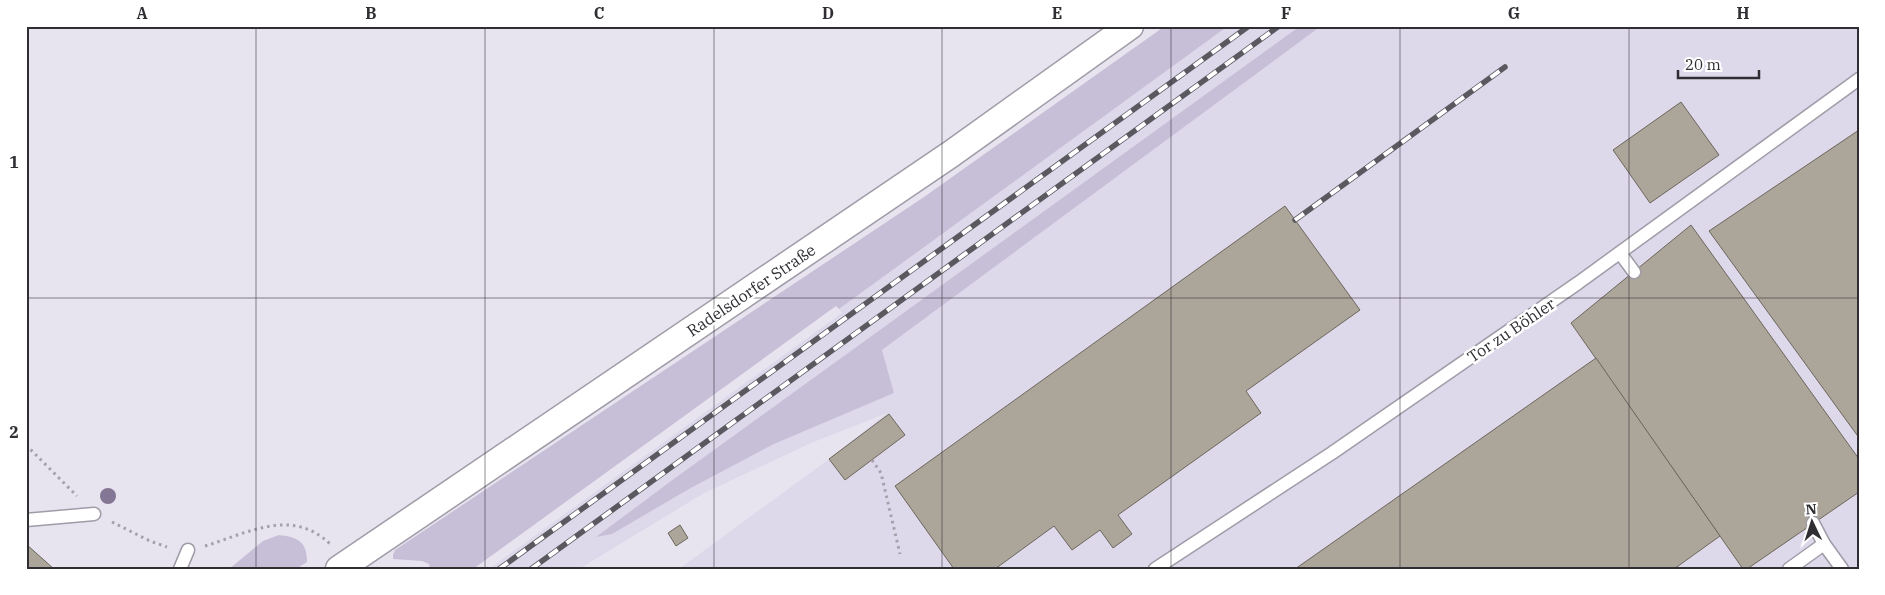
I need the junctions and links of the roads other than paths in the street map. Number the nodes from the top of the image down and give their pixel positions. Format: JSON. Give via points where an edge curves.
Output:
{"nodes":[{"id":1,"x":1130,"y":26,"type":"edge"},
{"id":2,"x":1859,"y":79,"type":"edge"},
{"id":3,"x":1620,"y":253,"type":"junction"},
{"id":4,"x":1634,"y":272,"type":"dead end"},
{"id":5,"x":94,"y":514,"type":"road end"},
{"id":6,"x":26,"y":520,"type":"edge"},
{"id":7,"x":1813,"y":523,"type":"dead end"},
{"id":8,"x":1824,"y":544,"type":"junction"},
{"id":9,"x":188,"y":550,"type":"road end"},
{"id":10,"x":352,"y":560,"type":"edge"},
{"id":11,"x":180,"y":569,"type":"edge"},
{"id":12,"x":1155,"y":569,"type":"edge"},
{"id":13,"x":1789,"y":569,"type":"edge"},
{"id":14,"x":1842,"y":569,"type":"edge"}],
"edges":[{"from":1,"to":10,"type":"street","name":"Radelsdorfer Straße","via":[[942,159]]},
{"from":2,"to":3,"type":"lane","name":"Tor zu Böhler"},
{"from":3,"to":4,"type":"lane"},
{"from":3,"to":12,"type":"lane","name":"Tor zu Böhler","via":[[1332,453]]},
{"from":5,"to":6,"type":"lane"},
{"from":7,"to":8,"type":"lane"},
{"from":8,"to":13,"type":"lane"},
{"from":8,"to":14,"type":"lane"},
{"from":9,"to":11,"type":"lane"}]}
